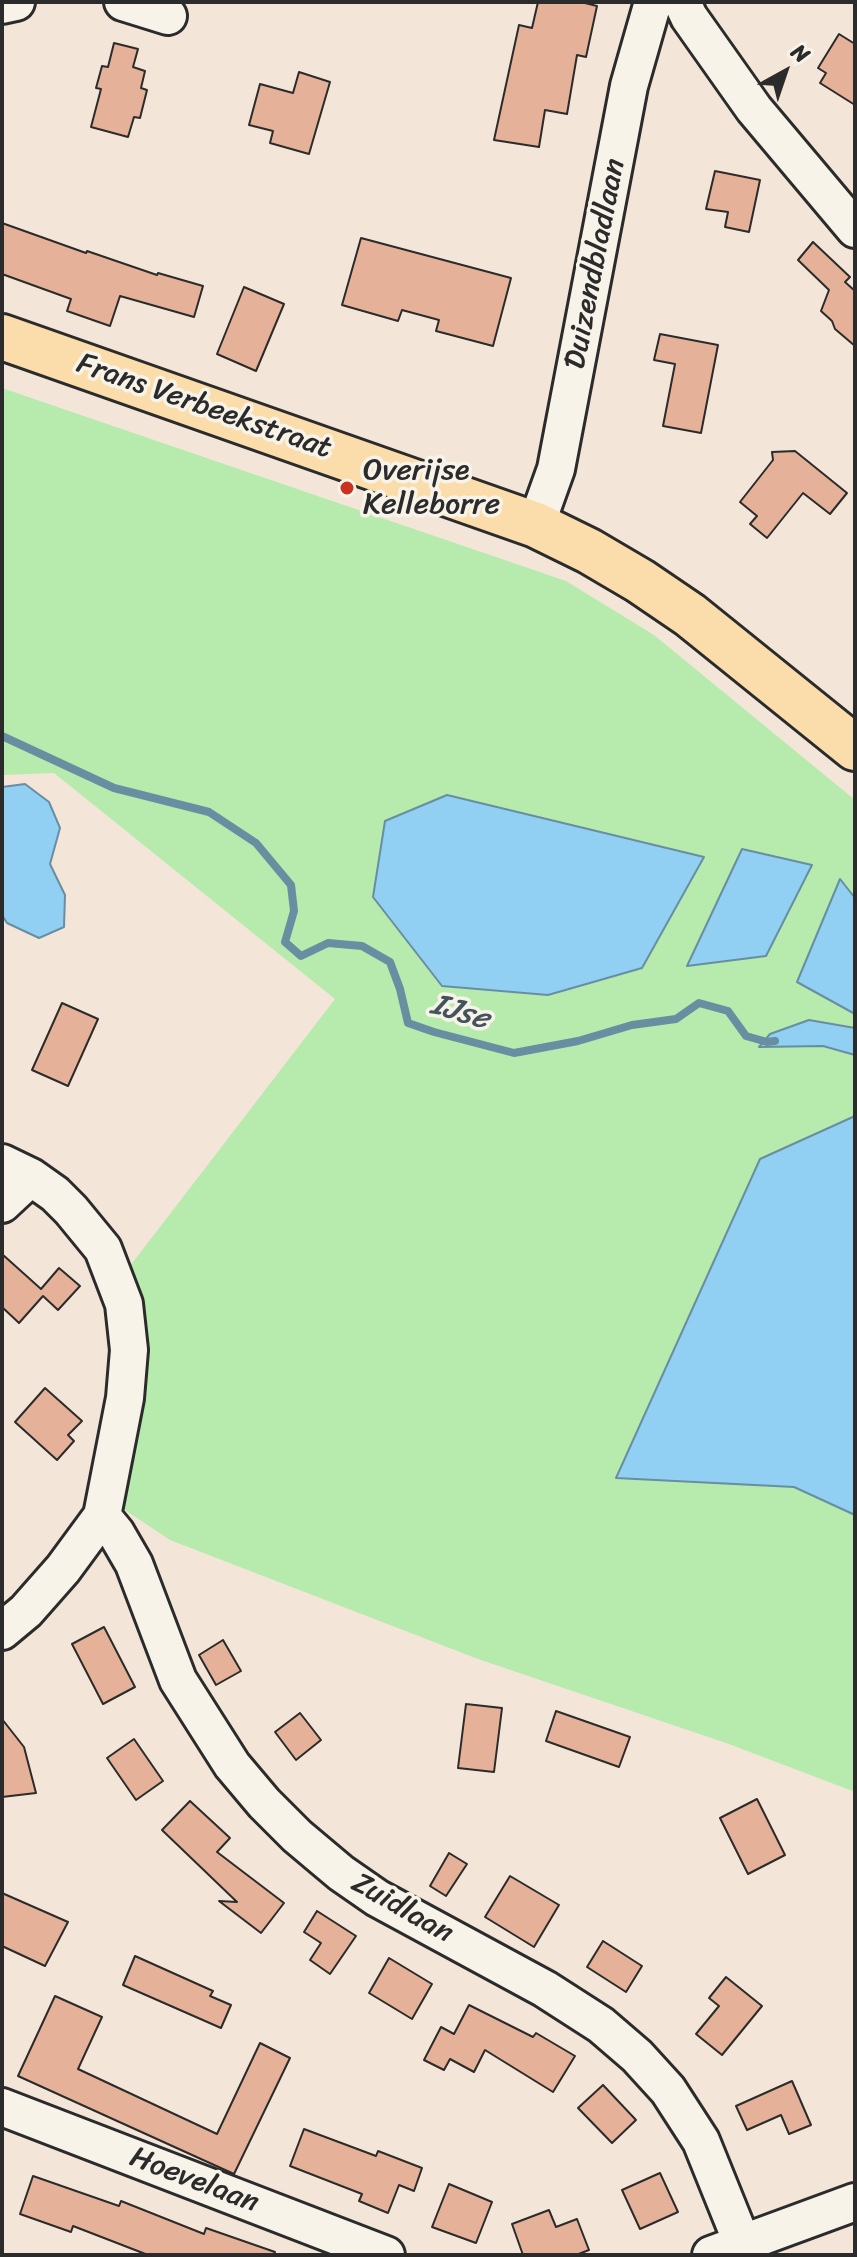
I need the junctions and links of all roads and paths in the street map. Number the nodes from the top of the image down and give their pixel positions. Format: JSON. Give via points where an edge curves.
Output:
{"nodes":[{"id":1,"x":16,"y":2,"type":"edge"},
{"id":2,"x":123,"y":2,"type":"edge"},
{"id":3,"x":653,"y":2,"type":"edge"},
{"id":4,"x":682,"y":2,"type":"edge"},
{"id":5,"x":2,"y":5,"type":"edge"},
{"id":6,"x":168,"y":16,"type":"dead end"},
{"id":7,"x":855,"y":229,"type":"edge"},
{"id":8,"x":2,"y":337,"type":"edge"},
{"id":9,"x":536,"y":525,"type":"junction"},
{"id":10,"x":855,"y":748,"type":"edge"},
{"id":11,"x":17,"y":1170,"type":"edge"},
{"id":12,"x":2,"y":1204,"type":"edge"},
{"id":13,"x":102,"y":1516,"type":"junction"},
{"id":14,"x":2,"y":1631,"type":"edge"},
{"id":15,"x":2,"y":2107,"type":"edge"},
{"id":16,"x":855,"y":2202,"type":"edge"},
{"id":17,"x":733,"y":2251,"type":"edge"},
{"id":18,"x":386,"y":2255,"type":"edge"}],
"edges":[{"from":1,"to":5,"type":"street"},
{"from":2,"to":6,"type":"street"},
{"from":3,"to":9,"type":"street","name":"Duizendbladlaan","via":[[629,86],[556,469]]},
{"from":4,"to":7,"type":"street","via":[[754,109]]},
{"from":8,"to":9,"type":"main road","name":"Frans Verbeekstraat"},
{"from":9,"to":10,"type":"main road","name":"Frans Verbeekstraat","via":[[589,551],[690,615]]},
{"from":11,"to":12,"type":"street"},
{"from":11,"to":13,"type":"street","via":[[55,1194],[103,1249],[124,1304],[129,1350],[125,1398]]},
{"from":13,"to":14,"type":"street","via":[[63,1569]]},
{"from":13,"to":17,"type":"street","name":"Zuidlaan","via":[[134,1564],[178,1680],[232,1765],[264,1803],[359,1886],[545,1989],[637,2056],[668,2090],[701,2141]]},
{"from":15,"to":18,"type":"street","name":"Hoevelaan"},
{"from":16,"to":17,"type":"street"}]}
